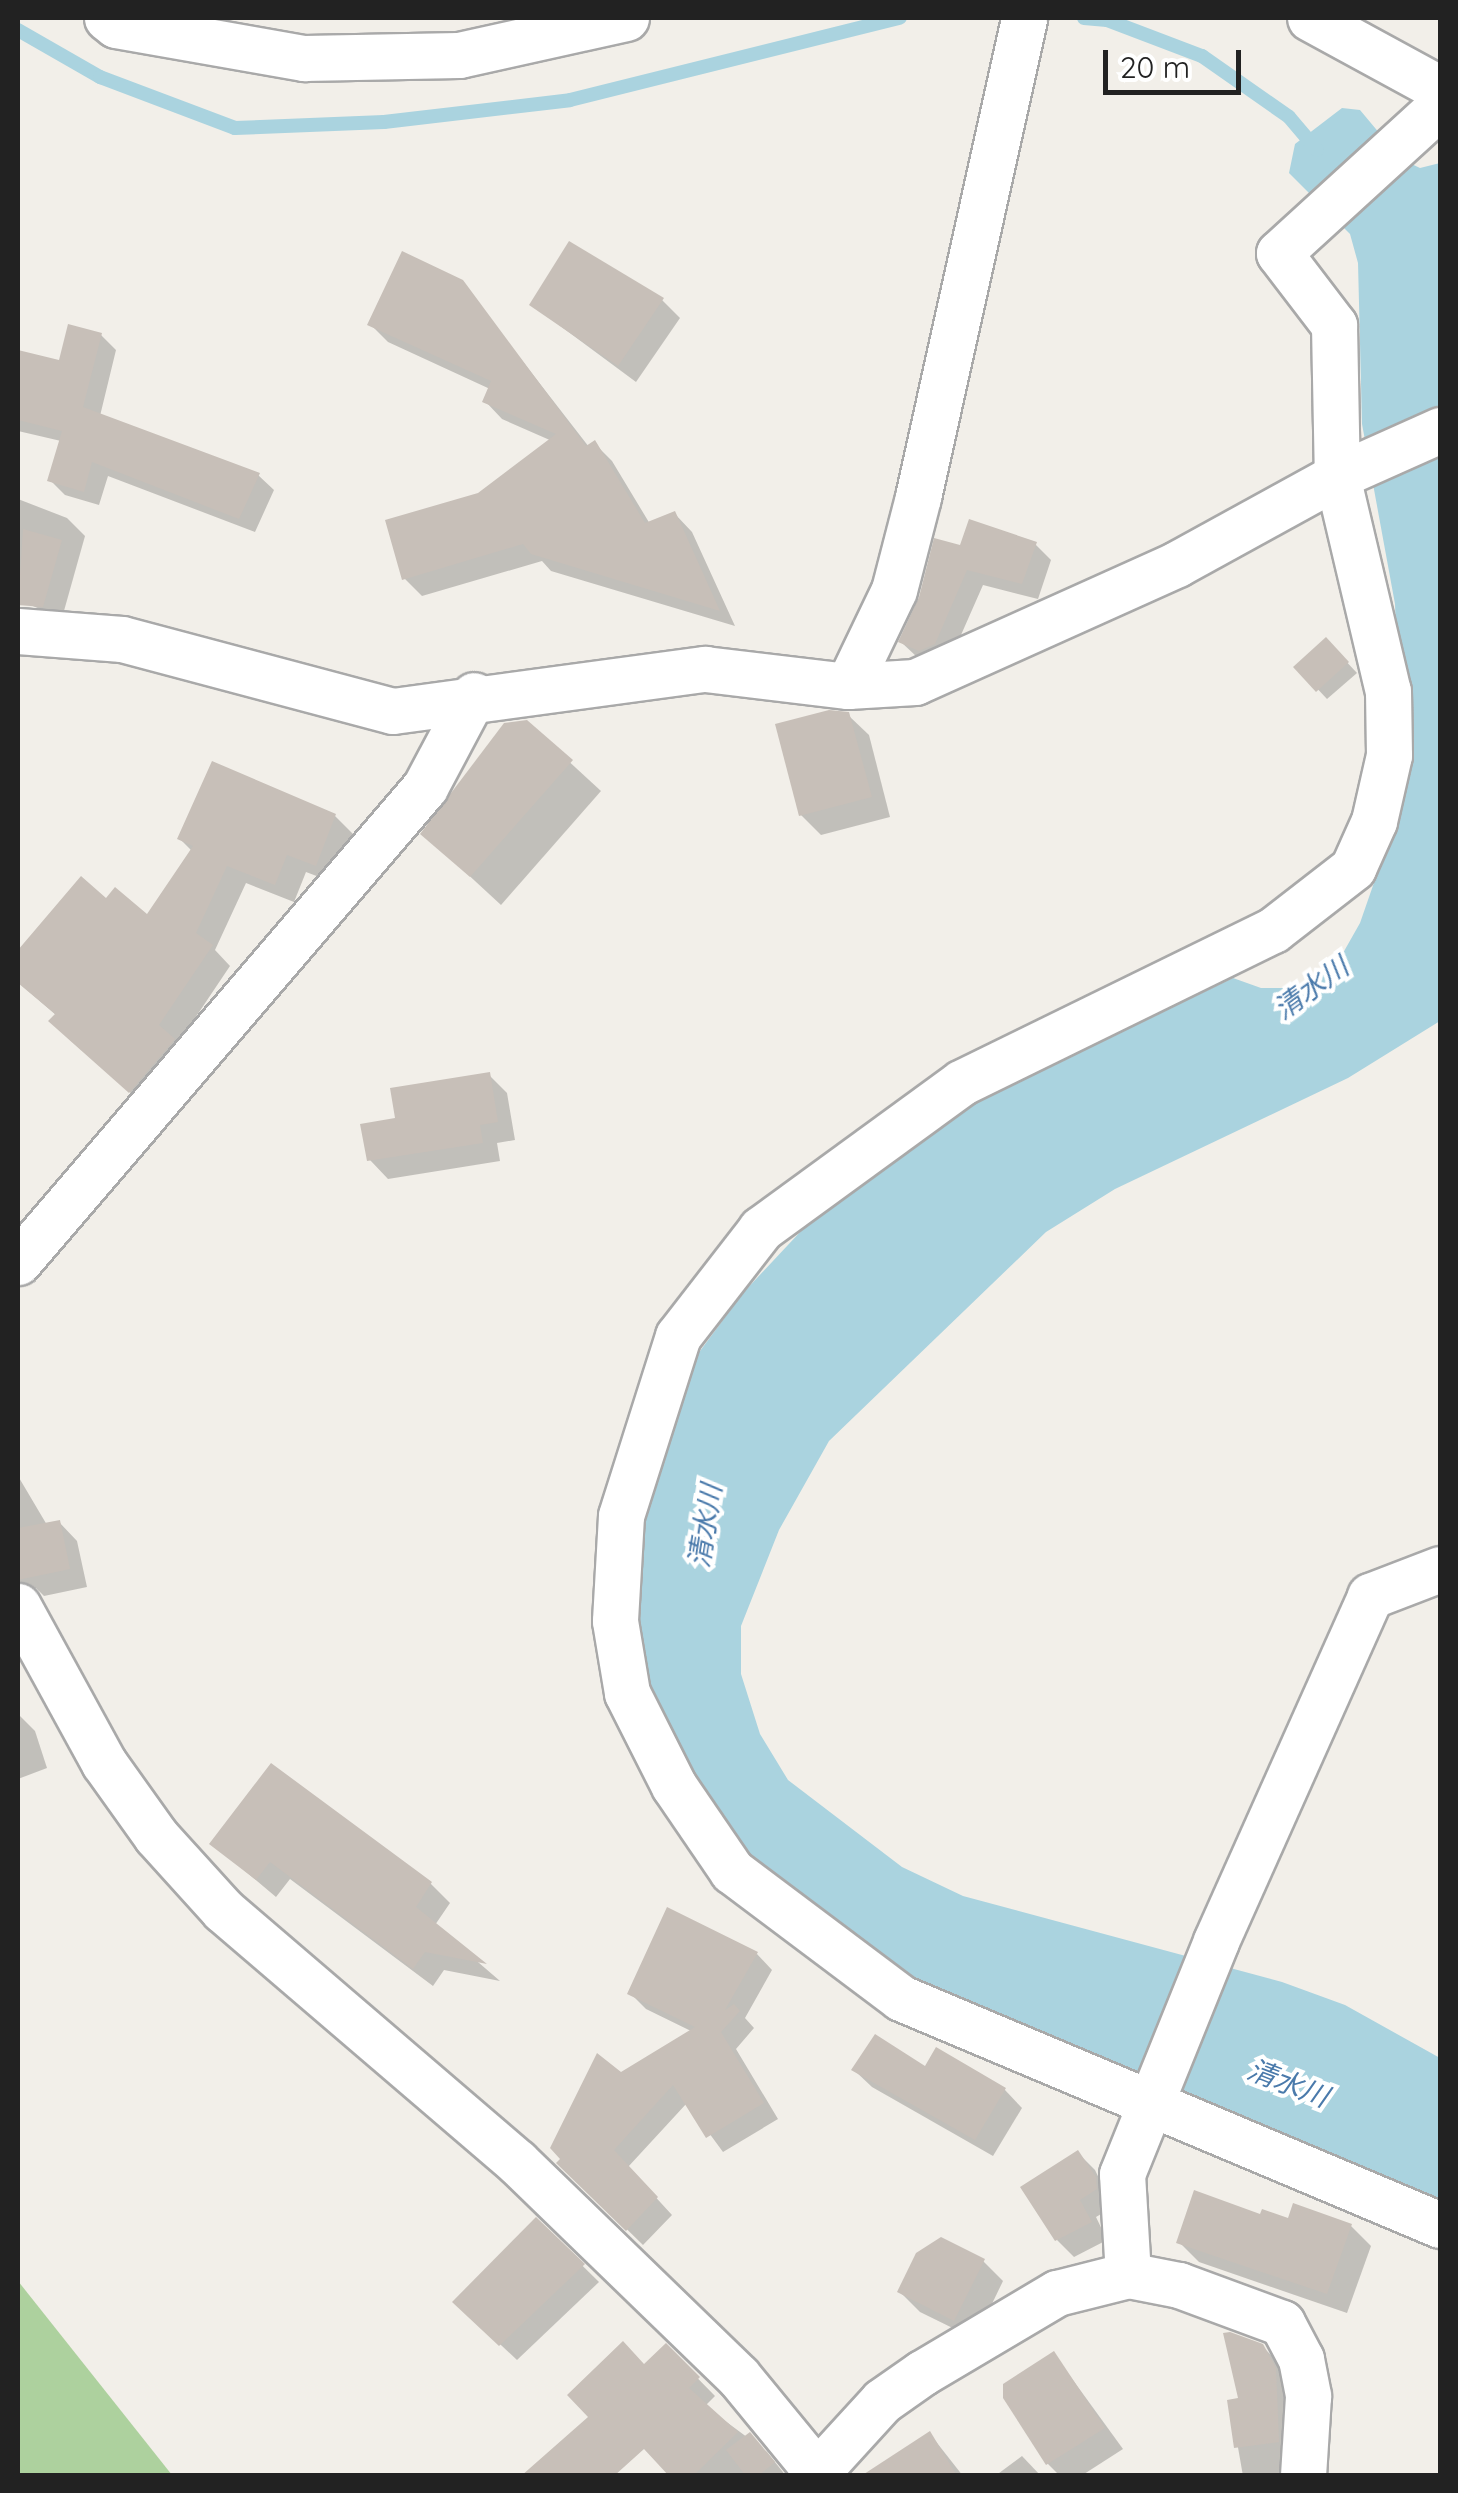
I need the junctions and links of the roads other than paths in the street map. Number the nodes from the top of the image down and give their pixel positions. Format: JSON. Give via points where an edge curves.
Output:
{"nodes":[{"id":1,"x":108,"y":18,"type":"edge"},
{"id":2,"x":626,"y":18,"type":"edge"},
{"id":3,"x":1024,"y":18,"type":"edge"},
{"id":4,"x":1310,"y":18,"type":"edge"},
{"id":5,"x":1440,"y":89,"type":"edge"},
{"id":6,"x":1440,"y":106,"type":"edge"},
{"id":7,"x":1440,"y":430,"type":"edge"},
{"id":8,"x":1337,"y":476,"type":"junction"},
{"id":9,"x":18,"y":630,"type":"edge"},
{"id":10,"x":848,"y":686,"type":"junction"},
{"id":11,"x":474,"y":696,"type":"junction"},
{"id":12,"x":18,"y":1262,"type":"edge"},
{"id":13,"x":1440,"y":1569,"type":"edge"},
{"id":14,"x":18,"y":1606,"type":"edge"},
{"id":15,"x":1145,"y":2104,"type":"junction"},
{"id":16,"x":1440,"y":2224,"type":"edge"},
{"id":17,"x":1128,"y":2275,"type":"junction"},
{"id":18,"x":820,"y":2473,"type":"edge"},
{"id":19,"x":1302,"y":2476,"type":"edge"}],
"edges":[{"from":1,"to":2,"type":"street","via":[[116,25],[304,58],[459,56]]},
{"from":3,"to":10,"type":"street","via":[[894,590]]},
{"from":4,"to":5,"type":"street"},
{"from":6,"to":8,"type":"street","via":[[1279,253],[1334,325]]},
{"from":7,"to":8,"type":"street"},
{"from":8,"to":10,"type":"street","via":[[1177,564],[992,653],[915,682]]},
{"from":8,"to":15,"type":"street","via":[[1388,691],[1389,755],[1374,821],[1353,868],[1274,930],[961,1084],[761,1228],[678,1336],[621,1516],[614,1621],[627,1693],[674,1786],[732,1871],[901,1998]]},
{"from":9,"to":11,"type":"street","via":[[122,639],[393,711]]},
{"from":10,"to":11,"type":"street","via":[[705,668],[559,692]]},
{"from":11,"to":12,"type":"street","via":[[424,786]]},
{"from":13,"to":15,"type":"street","via":[[1370,1596]]},
{"from":14,"to":18,"type":"street","via":[[104,1763],[156,1836],[223,1910],[516,2162],[738,2376]]},
{"from":15,"to":16,"type":"street"},
{"from":15,"to":17,"type":"street","via":[[1122,2174]]},
{"from":17,"to":18,"type":"street","via":[[1057,2293],[922,2374],[882,2401]]},
{"from":17,"to":19,"type":"street","via":[[1178,2285],[1282,2322],[1301,2359],[1308,2396]]}]}
